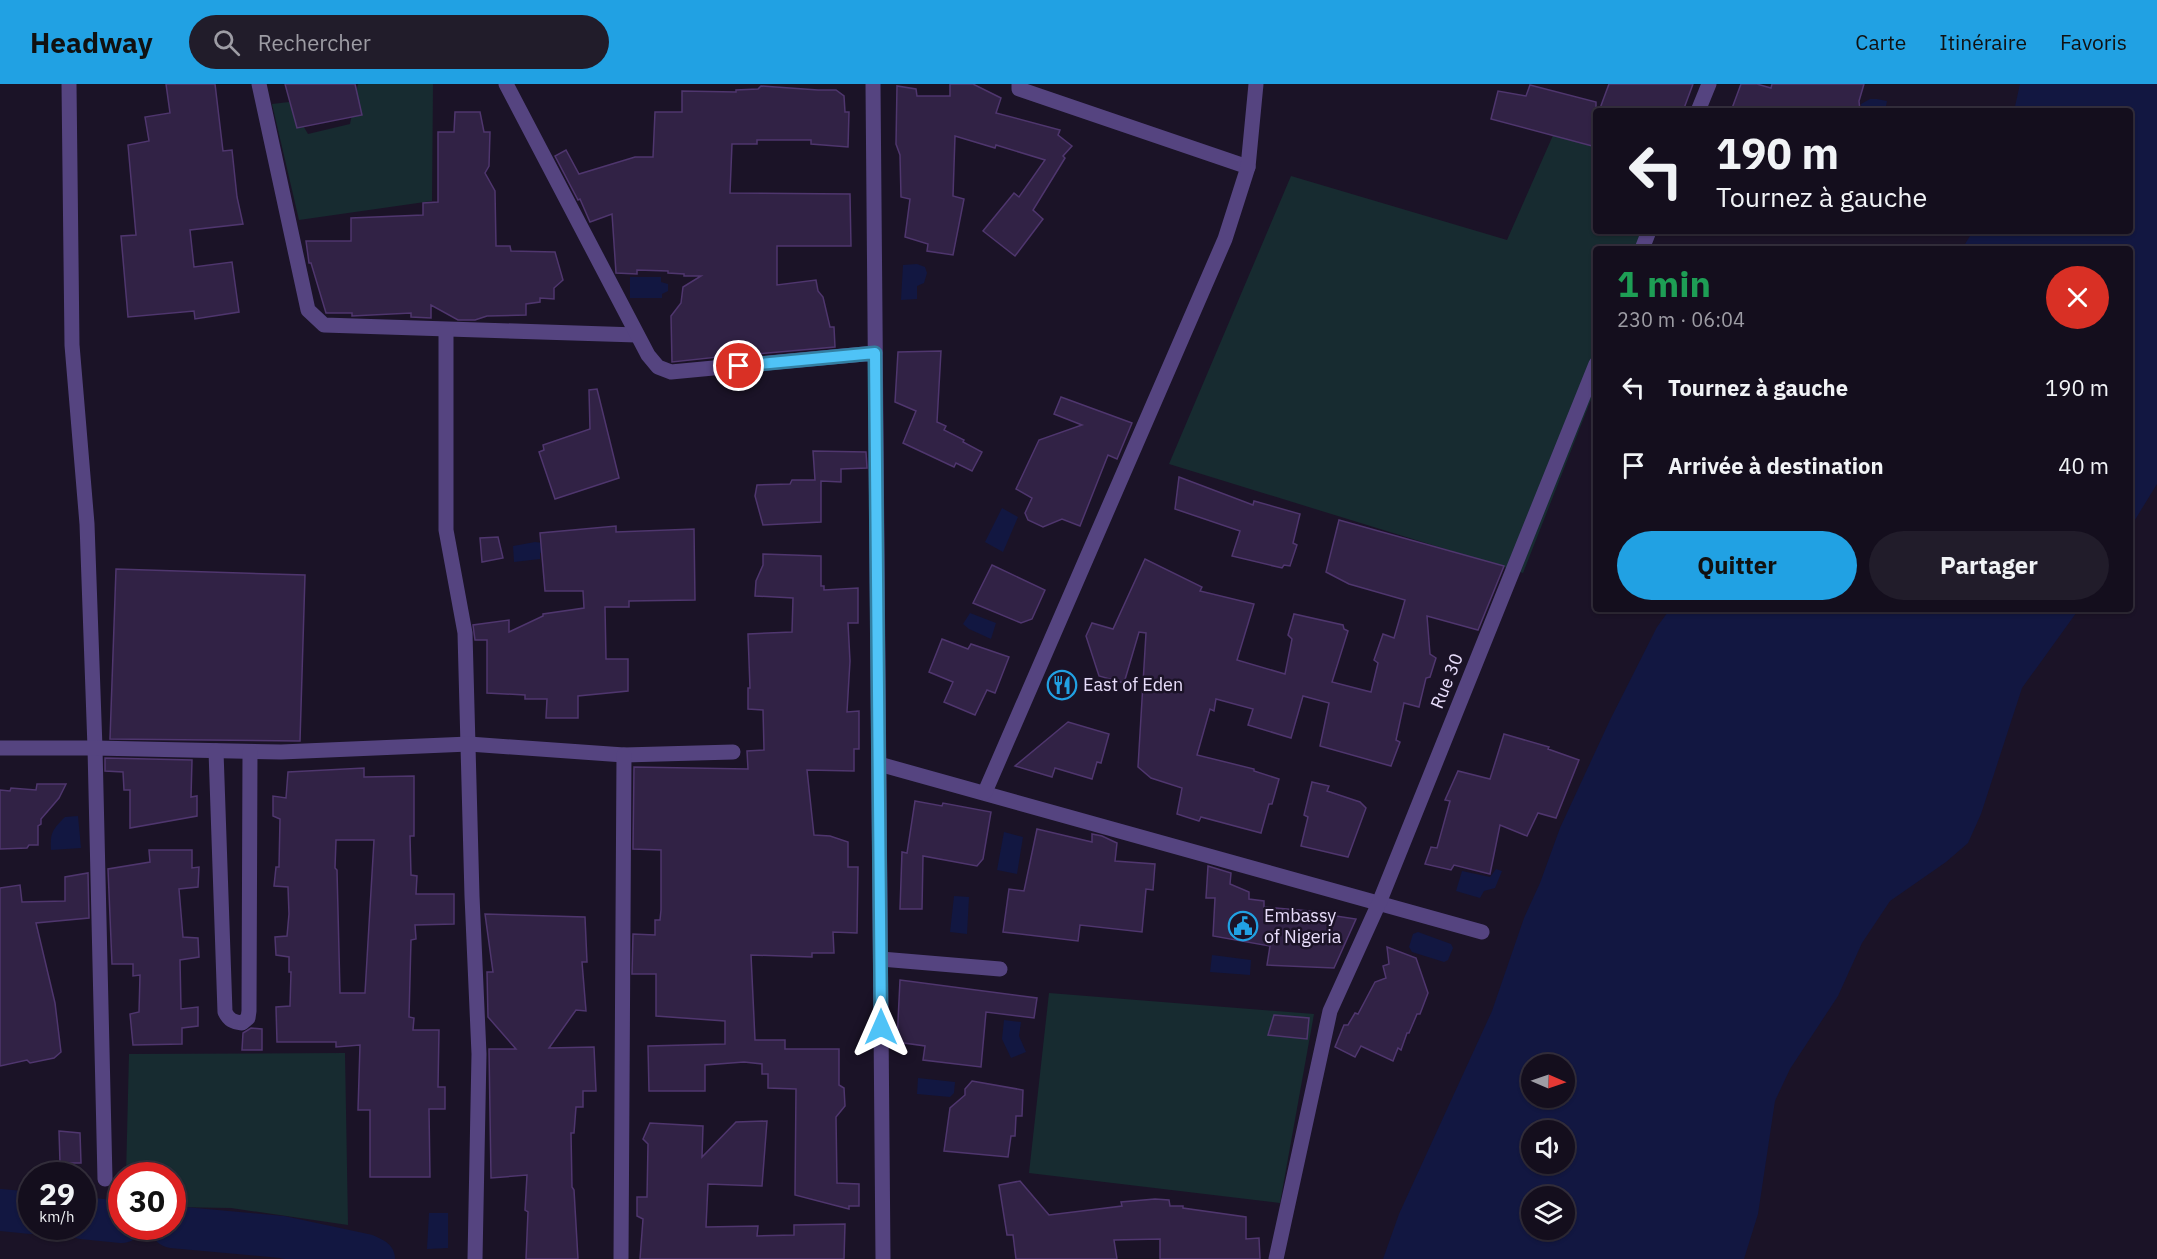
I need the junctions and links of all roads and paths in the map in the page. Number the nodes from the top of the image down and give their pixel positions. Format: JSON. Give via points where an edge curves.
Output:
{"nodes":[{"id":1,"x":69,"y":84,"type":"edge"},
{"id":2,"x":259,"y":84,"type":"edge"},
{"id":3,"x":506,"y":84,"type":"edge"},
{"id":4,"x":873,"y":84,"type":"edge"},
{"id":5,"x":1256,"y":84,"type":"edge"},
{"id":6,"x":1709,"y":84,"type":"edge"},
{"id":7,"x":1017,"y":86,"type":"edge"},
{"id":8,"x":1699,"y":108,"type":"edge"},
{"id":9,"x":1248,"y":167,"type":"junction"},
{"id":10,"x":446,"y":330,"type":"junction"},
{"id":11,"x":637,"y":335,"type":"junction"},
{"id":12,"x":875,"y":353,"type":"junction"},
{"id":13,"x":1593,"y":371,"type":"edge"},
{"id":14,"x":469,"y":744,"type":"junction"},
{"id":15,"x":0,"y":748,"type":"edge"},
{"id":16,"x":95,"y":748,"type":"junction"},
{"id":17,"x":216,"y":751,"type":"junction"},
{"id":18,"x":250,"y":752,"type":"junction"},
{"id":19,"x":733,"y":752,"type":"dead end"},
{"id":20,"x":624,"y":755,"type":"junction"},
{"id":21,"x":879,"y":764,"type":"junction"},
{"id":22,"x":985,"y":792,"type":"junction"},
{"id":23,"x":1379,"y":903,"type":"junction"},
{"id":24,"x":222,"y":908,"type":"junction"},
{"id":25,"x":249,"y":908,"type":"junction"},
{"id":26,"x":1482,"y":932,"type":"dead end"},
{"id":27,"x":881,"y":959,"type":"junction"},
{"id":28,"x":1000,"y":969,"type":"dead end"},
{"id":29,"x":105,"y":1179,"type":"dead end"},
{"id":30,"x":475,"y":1259,"type":"edge"},
{"id":31,"x":621,"y":1259,"type":"edge"},
{"id":32,"x":883,"y":1259,"type":"edge"},
{"id":33,"x":1276,"y":1259,"type":"edge"}],
"edges":[{"from":1,"to":16,"type":"street","via":[[72,345],[87,524]]},
{"from":2,"to":10,"type":"street","via":[[308,310],[324,326]]},
{"from":3,"to":11,"type":"street"},
{"from":4,"to":12,"type":"street"},
{"from":5,"to":9,"type":"street"},
{"from":6,"to":8,"type":"street"},
{"from":7,"to":9,"type":"street"},
{"from":9,"to":22,"type":"street","via":[[1225,238]]},
{"from":10,"to":11,"type":"street"},
{"from":10,"to":14,"type":"street","via":[[446,530],[465,633]]},
{"from":11,"to":12,"type":"street","via":[[658,367],[671,372]]},
{"from":12,"to":21,"type":"street"},
{"from":13,"to":23,"type":"street","name":"Rue 30"},
{"from":14,"to":18,"type":"street"},
{"from":14,"to":20,"type":"street"},
{"from":14,"to":30,"type":"street","via":[[479,1054]]},
{"from":15,"to":16,"type":"street"},
{"from":16,"to":17,"type":"street"},
{"from":16,"to":29,"type":"street"},
{"from":17,"to":18,"type":"street"},
{"from":17,"to":24,"type":"street"},
{"from":18,"to":25,"type":"street"},
{"from":19,"to":20,"type":"street"},
{"from":20,"to":31,"type":"street"},
{"from":21,"to":22,"type":"street"},
{"from":21,"to":27,"type":"street"},
{"from":22,"to":23,"type":"street"},
{"from":23,"to":26,"type":"street"},
{"from":23,"to":33,"type":"street","name":"Rue 30","via":[[1330,1011]]},
{"from":24,"to":25,"type":"street"},
{"from":24,"to":25,"type":"street","via":[[225,1012],[228,1018],[242,1023],[249,1011]]},
{"from":27,"to":28,"type":"street"},
{"from":27,"to":32,"type":"street"}]}
